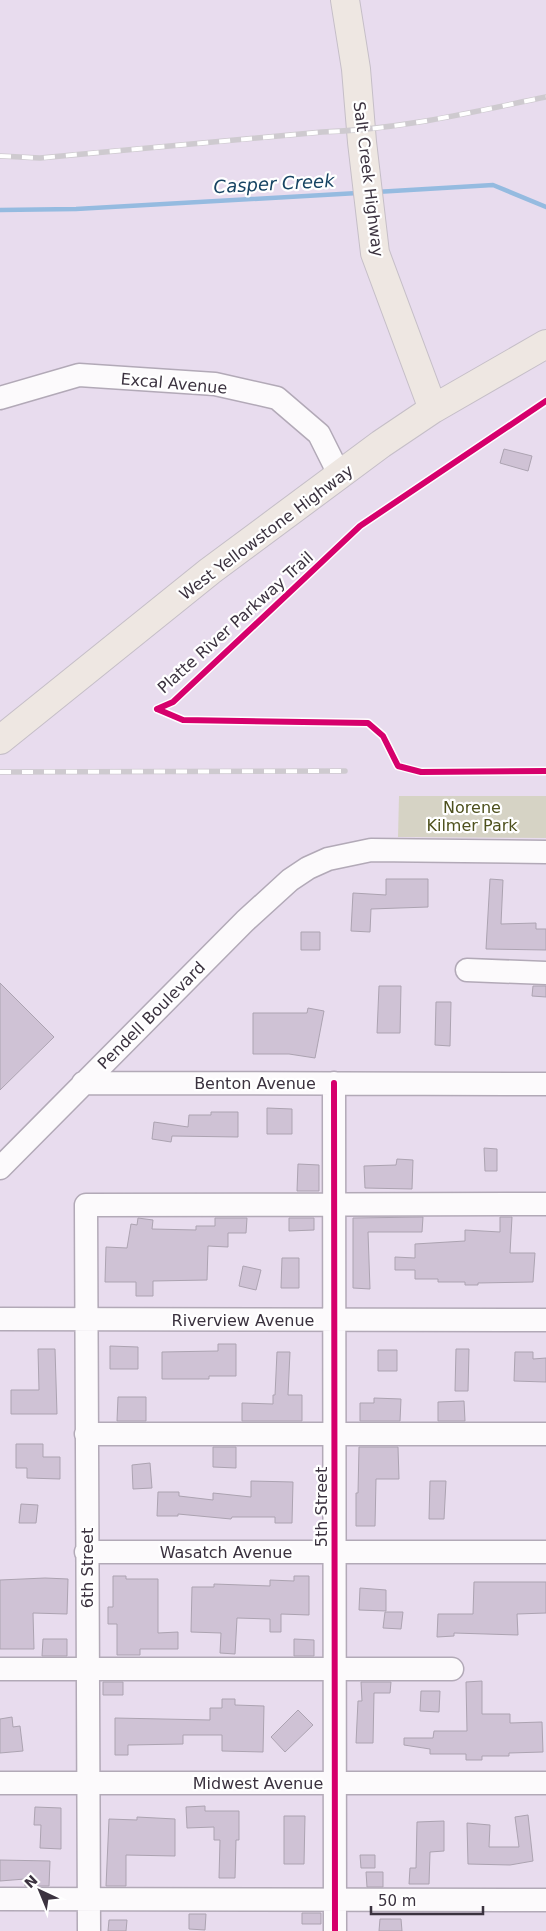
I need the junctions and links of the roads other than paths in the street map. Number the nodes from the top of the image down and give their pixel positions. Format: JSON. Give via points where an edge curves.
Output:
{"nodes":[{"id":1,"x":345,"y":0,"type":"edge"},
{"id":2,"x":546,"y":344,"type":"edge"},
{"id":3,"x":0,"y":398,"type":"edge"},
{"id":4,"x":433,"y":408,"type":"junction"},
{"id":5,"x":340,"y":476,"type":"junction"},
{"id":6,"x":0,"y":740,"type":"edge"},
{"id":7,"x":546,"y":852,"type":"edge"},
{"id":8,"x":467,"y":970,"type":"dead end"},
{"id":9,"x":546,"y":973,"type":"edge"},
{"id":10,"x":334,"y":1083,"type":"junction"},
{"id":11,"x":83,"y":1084,"type":"junction"},
{"id":12,"x":546,"y":1084,"type":"edge"},
{"id":13,"x":0,"y":1168,"type":"edge"},
{"id":14,"x":546,"y":1204,"type":"edge"},
{"id":15,"x":334,"y":1205,"type":"junction"},
{"id":16,"x":0,"y":1319,"type":"edge"},
{"id":17,"x":85,"y":1320,"type":"junction"},
{"id":18,"x":334,"y":1320,"type":"junction"},
{"id":19,"x":546,"y":1320,"type":"edge"},
{"id":20,"x":86,"y":1434,"type":"junction"},
{"id":21,"x":334,"y":1434,"type":"junction"},
{"id":22,"x":546,"y":1434,"type":"edge"},
{"id":23,"x":86,"y":1552,"type":"junction"},
{"id":24,"x":334,"y":1552,"type":"junction"},
{"id":25,"x":546,"y":1552,"type":"edge"},
{"id":26,"x":0,"y":1668,"type":"edge"},
{"id":27,"x":87,"y":1669,"type":"junction"},
{"id":28,"x":335,"y":1669,"type":"junction"},
{"id":29,"x":452,"y":1669,"type":"dead end"},
{"id":30,"x":0,"y":1783,"type":"edge"},
{"id":31,"x":88,"y":1783,"type":"junction"},
{"id":32,"x":335,"y":1783,"type":"junction"},
{"id":33,"x":546,"y":1783,"type":"edge"},
{"id":34,"x":0,"y":1899,"type":"edge"},
{"id":35,"x":88,"y":1899,"type":"junction"},
{"id":36,"x":335,"y":1900,"type":"junction"},
{"id":37,"x":546,"y":1900,"type":"edge"},
{"id":38,"x":89,"y":1931,"type":"edge"},
{"id":39,"x":335,"y":1931,"type":"edge"}],
"edges":[{"from":1,"to":4,"type":"main road","name":"Salt Creek Highway","via":[[356,69],[375,253]]},
{"from":2,"to":4,"type":"main road","name":"West Yellowstone Highway"},
{"from":3,"to":5,"type":"street","name":"Excal Avenue","via":[[79,375],[215,384],[277,398],[319,434]]},
{"from":4,"to":5,"type":"main road","name":"West Yellowstone Highway"},
{"from":5,"to":6,"type":"main road","name":"West Yellowstone Highway","via":[[210,572]]},
{"from":7,"to":11,"type":"street","name":"Pendell Boulevard","via":[[371,850],[328,859],[308,868],[268,898]]},
{"from":8,"to":9,"type":"street"},
{"from":10,"to":11,"type":"street","name":"Benton Avenue"},
{"from":10,"to":12,"type":"street","name":"Benton Avenue"},
{"from":10,"to":15,"type":"street","name":"5th Street"},
{"from":11,"to":13,"type":"street","name":"Pendell Boulevard"},
{"from":14,"to":15,"type":"street"},
{"from":15,"to":17,"type":"street","name":"6th Street","via":[[86,1205]]},
{"from":15,"to":18,"type":"street","name":"5th Street"},
{"from":16,"to":17,"type":"street","name":"Riverview Avenue"},
{"from":17,"to":18,"type":"street","name":"Riverview Avenue"},
{"from":17,"to":20,"type":"street","name":"6th Street"},
{"from":18,"to":19,"type":"street","name":"Riverview Avenue"},
{"from":18,"to":21,"type":"street","name":"5th Street"},
{"from":20,"to":21,"type":"street"},
{"from":20,"to":23,"type":"street","name":"6th Street"},
{"from":21,"to":22,"type":"street"},
{"from":21,"to":24,"type":"street","name":"5th Street"},
{"from":23,"to":24,"type":"street","name":"Wasatch Avenue"},
{"from":23,"to":27,"type":"street","name":"6th Street"},
{"from":24,"to":25,"type":"street","name":"Wasatch Avenue"},
{"from":24,"to":28,"type":"street","name":"5th Street"},
{"from":26,"to":27,"type":"street"},
{"from":27,"to":28,"type":"street"},
{"from":27,"to":31,"type":"street","name":"6th Street"},
{"from":28,"to":29,"type":"street"},
{"from":28,"to":32,"type":"street","name":"5th Street"},
{"from":30,"to":31,"type":"street","name":"Midwest Avenue"},
{"from":31,"to":32,"type":"street","name":"Midwest Avenue"},
{"from":31,"to":35,"type":"street","name":"6th Street"},
{"from":32,"to":33,"type":"street","name":"Midwest Avenue"},
{"from":32,"to":36,"type":"street","name":"5th Street"},
{"from":34,"to":35,"type":"street"},
{"from":35,"to":36,"type":"street"},
{"from":35,"to":38,"type":"street","name":"6th Street"},
{"from":36,"to":37,"type":"street"},
{"from":36,"to":39,"type":"street","name":"5th Street"}]}
